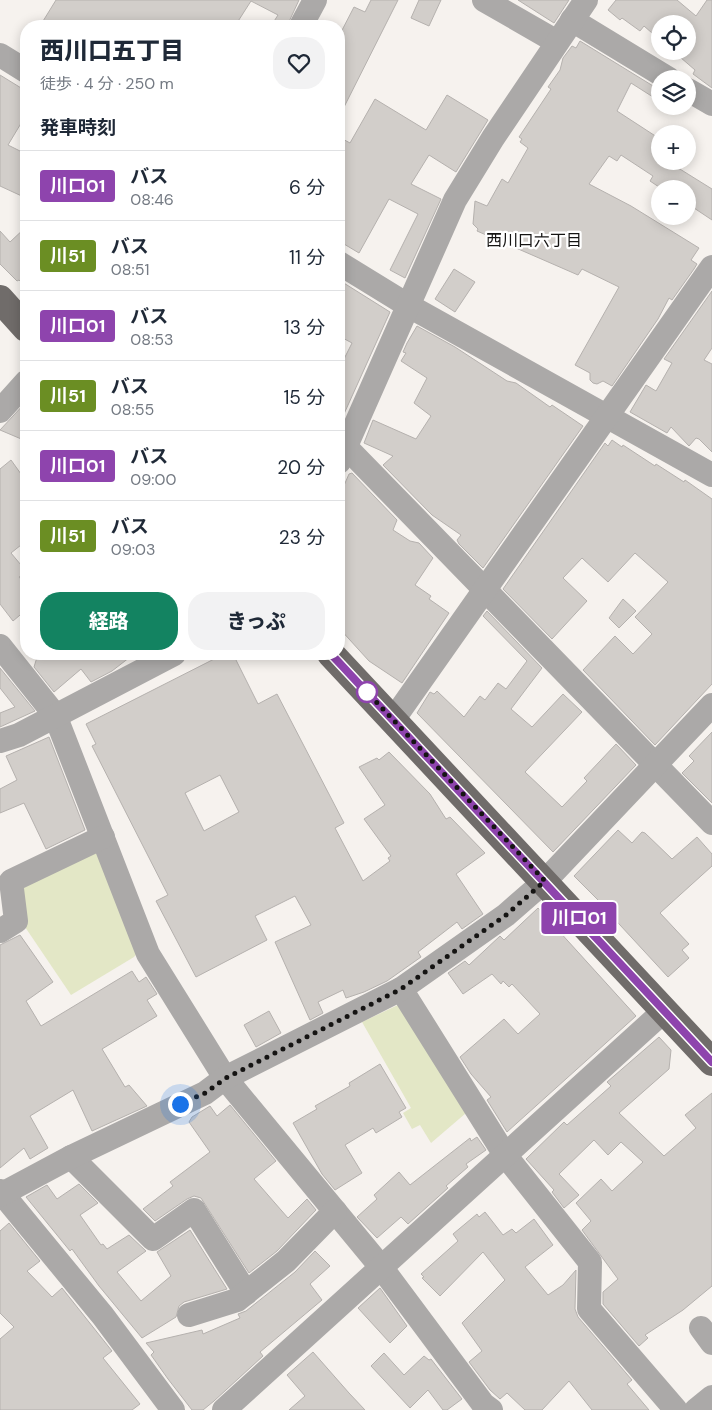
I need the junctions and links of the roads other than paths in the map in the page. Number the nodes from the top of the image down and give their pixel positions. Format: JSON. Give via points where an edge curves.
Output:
{"nodes":[{"id":1,"x":315,"y":0,"type":"edge"},
{"id":2,"x":484,"y":0,"type":"edge"},
{"id":3,"x":586,"y":0,"type":"edge"},
{"id":4,"x":304,"y":20,"type":"edge"},
{"id":5,"x":572,"y":20,"type":"junction"},
{"id":6,"x":557,"y":42,"type":"junction"},
{"id":7,"x":0,"y":55,"type":"edge"},
{"id":8,"x":20,"y":67,"type":"edge"},
{"id":9,"x":655,"y":70,"type":"edge"},
{"id":10,"x":696,"y":95,"type":"edge"},
{"id":11,"x":712,"y":104,"type":"edge"},
{"id":12,"x":345,"y":267,"type":"edge"},
{"id":13,"x":712,"y":267,"type":"edge"},
{"id":14,"x":0,"y":300,"type":"edge"},
{"id":15,"x":408,"y":306,"type":"junction"},
{"id":16,"x":20,"y":322,"type":"edge"},
{"id":17,"x":20,"y":389,"type":"edge"},
{"id":18,"x":0,"y":411,"type":"edge"},
{"id":19,"x":608,"y":417,"type":"junction"},
{"id":20,"x":345,"y":448,"type":"edge"},
{"id":21,"x":345,"y":458,"type":"edge"},
{"id":22,"x":712,"y":475,"type":"edge"},
{"id":23,"x":486,"y":590,"type":"junction"},
{"id":24,"x":0,"y":646,"type":"edge"},
{"id":25,"x":162,"y":660,"type":"edge"},
{"id":26,"x":337,"y":660,"type":"edge"},
{"id":27,"x":712,"y":705,"type":"edge"},
{"id":28,"x":55,"y":714,"type":"junction"},
{"id":29,"x":393,"y":720,"type":"junction"},
{"id":30,"x":0,"y":741,"type":"edge"},
{"id":31,"x":656,"y":764,"type":"junction"},
{"id":32,"x":712,"y":823,"type":"edge"},
{"id":33,"x":103,"y":837,"type":"junction"},
{"id":34,"x":545,"y":881,"type":"junction"},
{"id":35,"x":0,"y":931,"type":"edge"},
{"id":36,"x":401,"y":989,"type":"junction"},
{"id":37,"x":664,"y":1011,"type":"junction"},
{"id":38,"x":710,"y":1056,"type":"edge"},
{"id":39,"x":226,"y":1078,"type":"junction"},
{"id":40,"x":505,"y":1155,"type":"junction"},
{"id":41,"x":71,"y":1157,"type":"junction"},
{"id":42,"x":1,"y":1193,"type":"edge"},
{"id":43,"x":335,"y":1211,"type":"junction"},
{"id":44,"x":382,"y":1267,"type":"junction"},
{"id":45,"x":246,"y":1293,"type":"junction"},
{"id":46,"x":189,"y":1315,"type":"dead end"},
{"id":47,"x":712,"y":1397,"type":"edge"},
{"id":48,"x":482,"y":1408,"type":"edge"},
{"id":49,"x":173,"y":1410,"type":"edge"},
{"id":50,"x":224,"y":1410,"type":"edge"},
{"id":51,"x":676,"y":1410,"type":"edge"},
{"id":52,"x":696,"y":1410,"type":"edge"}],
"edges":[{"from":1,"to":4,"type":"street"},
{"from":2,"to":6,"type":"street"},
{"from":3,"to":5,"type":"street"},
{"from":5,"to":6,"type":"street"},
{"from":5,"to":9,"type":"street"},
{"from":6,"to":15,"type":"street","via":[[455,200]]},
{"from":7,"to":8,"type":"street"},
{"from":10,"to":11,"type":"street"},
{"from":12,"to":15,"type":"street"},
{"from":13,"to":19,"type":"street"},
{"from":14,"to":16,"type":"main road"},
{"from":15,"to":19,"type":"street"},
{"from":15,"to":20,"type":"street"},
{"from":17,"to":18,"type":"street"},
{"from":19,"to":22,"type":"street"},
{"from":19,"to":23,"type":"street"},
{"from":21,"to":23,"type":"street"},
{"from":23,"to":29,"type":"street"},
{"from":23,"to":31,"type":"street"},
{"from":24,"to":28,"type":"street"},
{"from":25,"to":28,"type":"street"},
{"from":26,"to":29,"type":"main road"},
{"from":27,"to":31,"type":"street"},
{"from":28,"to":30,"type":"street","via":[[19,735]]},
{"from":28,"to":33,"type":"street"},
{"from":29,"to":34,"type":"main road"},
{"from":31,"to":32,"type":"street"},
{"from":31,"to":34,"type":"street"},
{"from":33,"to":35,"type":"street","via":[[11,880],[16,921]]},
{"from":33,"to":39,"type":"street","via":[[148,954]]},
{"from":34,"to":36,"type":"street","via":[[506,915]]},
{"from":34,"to":37,"type":"main road"},
{"from":36,"to":39,"type":"street"},
{"from":36,"to":40,"type":"street"},
{"from":37,"to":38,"type":"main road"},
{"from":37,"to":40,"type":"street"},
{"from":39,"to":41,"type":"street","via":[[205,1093]]},
{"from":39,"to":43,"type":"street"},
{"from":40,"to":44,"type":"street"},
{"from":40,"to":51,"type":"street","via":[[590,1262],[589,1309]]},
{"from":41,"to":42,"type":"street"},
{"from":41,"to":45,"type":"street","via":[[153,1239],[194,1210]]},
{"from":42,"to":49,"type":"street","via":[[103,1316]]},
{"from":43,"to":44,"type":"street"},
{"from":43,"to":45,"type":"street","via":[[286,1261]]},
{"from":44,"to":48,"type":"street"},
{"from":44,"to":50,"type":"street"},
{"from":45,"to":46,"type":"street","via":[[237,1300]]},
{"from":47,"to":52,"type":"street"}]}
